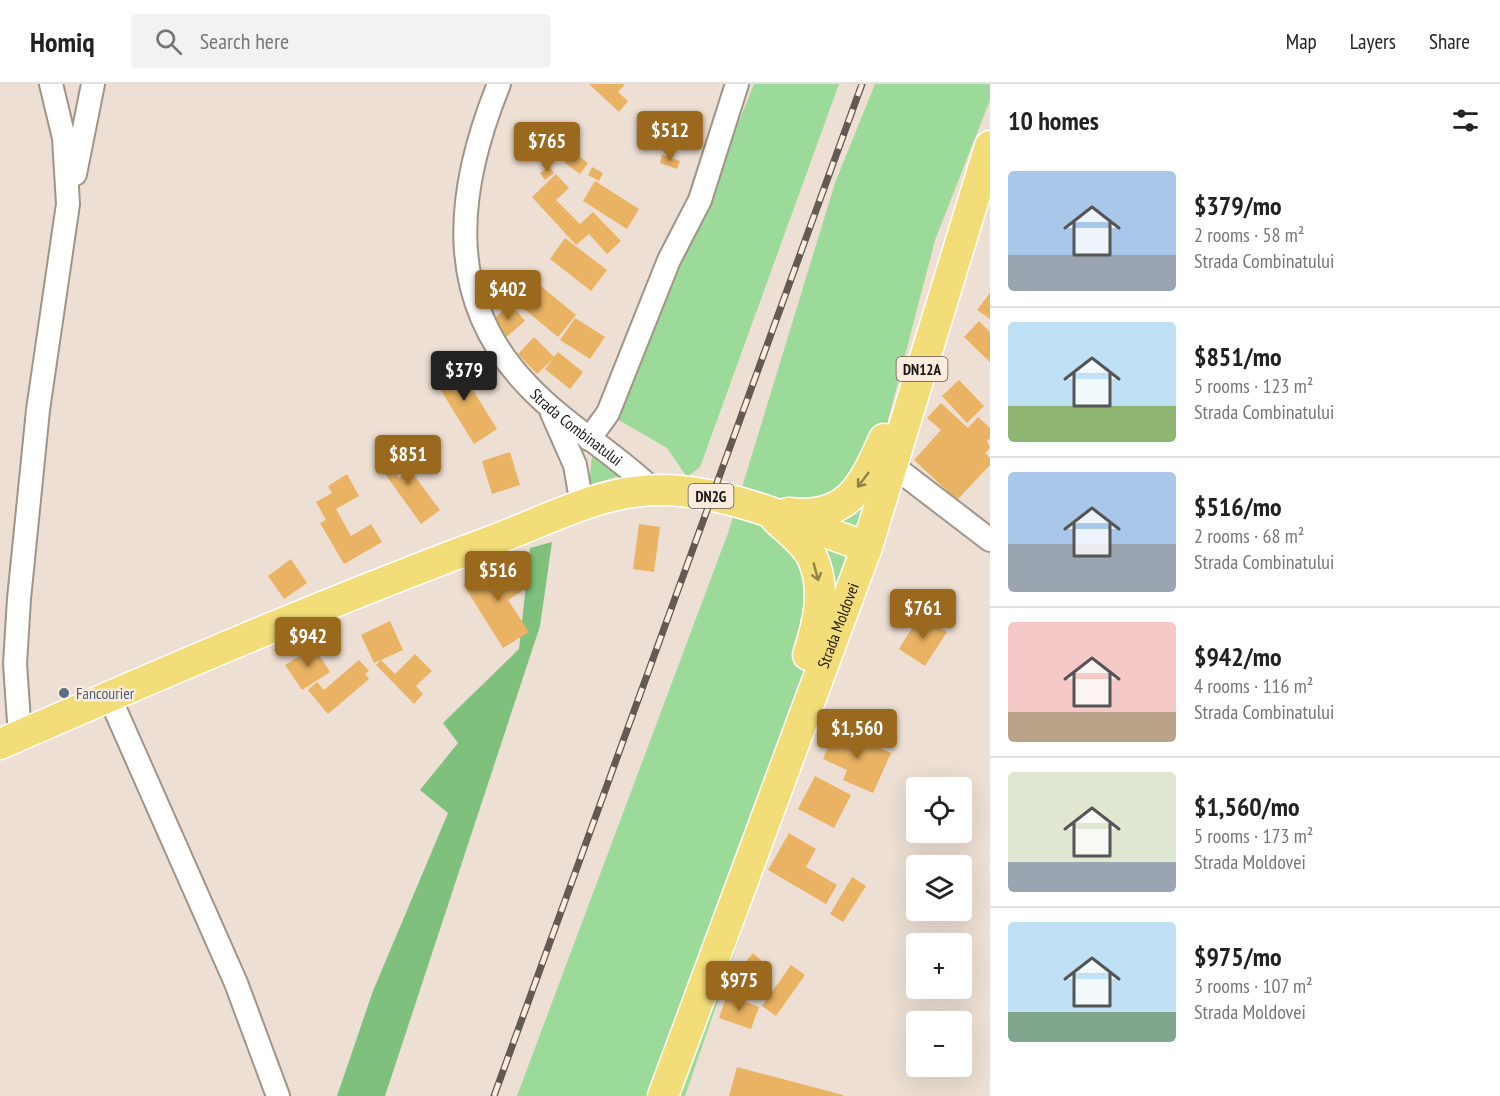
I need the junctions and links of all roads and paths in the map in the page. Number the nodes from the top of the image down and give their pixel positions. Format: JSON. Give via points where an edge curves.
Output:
{"nodes":[{"id":1,"x":51,"y":84,"type":"edge"},
{"id":2,"x":93,"y":84,"type":"edge"},
{"id":3,"x":499,"y":84,"type":"edge"},
{"id":4,"x":737,"y":84,"type":"edge"},
{"id":5,"x":990,"y":146,"type":"edge"},
{"id":6,"x":68,"y":204,"type":"junction"},
{"id":7,"x":952,"y":273,"type":"junction"},
{"id":8,"x":547,"y":405,"type":"junction"},
{"id":9,"x":589,"y":439,"type":"junction"},
{"id":10,"x":892,"y":465,"type":"junction"},
{"id":11,"x":653,"y":490,"type":"junction"},
{"id":12,"x":582,"y":505,"type":"junction"},
{"id":13,"x":768,"y":511,"type":"junction"},
{"id":14,"x":990,"y":540,"type":"edge"},
{"id":15,"x":867,"y":547,"type":"junction"},
{"id":16,"x":110,"y":698,"type":"junction"},
{"id":17,"x":10,"y":740,"type":"edge"},
{"id":18,"x":744,"y":875,"type":"junction"},
{"id":19,"x":278,"y":1096,"type":"edge"},
{"id":20,"x":663,"y":1096,"type":"edge"}],
"edges":[{"from":1,"to":6,"type":"street","via":[[64,138]]},
{"from":2,"to":6,"type":"street"},
{"from":3,"to":8,"type":"street","name":"Strada Combinatului","via":[[467,188],[464,220],[468,271],[490,333],[508,362]]},
{"from":4,"to":9,"type":"street","via":[[700,200],[669,261],[608,413]]},
{"from":5,"to":7,"type":"main road","name":"Strada Moldovei","number":"DN12A"},
{"from":6,"to":17,"type":"street","via":[[37,418]]},
{"from":7,"to":10,"type":"main road","name":"Strada Moldovei","number":"DN12A"},
{"from":7,"to":13,"type":"main road","one_way":true,"via":[[929,317],[867,476],[845,502],[830,511],[813,516]]},
{"from":8,"to":9,"type":"street","name":"Strada Combinatului"},
{"from":8,"to":12,"type":"street","via":[[575,465]]},
{"from":9,"to":11,"type":"street","name":"Strada Combinatului","via":[[628,465]]},
{"from":10,"to":14,"type":"street"},
{"from":10,"to":15,"type":"main road","name":"Strada Moldovei","number":"DN12A"},
{"from":11,"to":12,"type":"main road","number":"DN2G"},
{"from":11,"to":13,"type":"main road","number":"DN2G","via":[[704,495]]},
{"from":12,"to":16,"type":"main road","number":"DN2G","via":[[421,567]]},
{"from":13,"to":15,"type":"main road","number":"DN2G"},
{"from":13,"to":18,"type":"main road","one_way":true,"via":[[812,557],[821,588],[819,622],[751,838]]},
{"from":15,"to":18,"type":"main road","name":"Strada Moldovei","number":"DN12A"},
{"from":16,"to":17,"type":"main road","number":"DN2G"},
{"from":16,"to":19,"type":"street","via":[[236,983]]},
{"from":18,"to":20,"type":"main road","name":"Strada Moldovei","number":"DN12A"}]}
